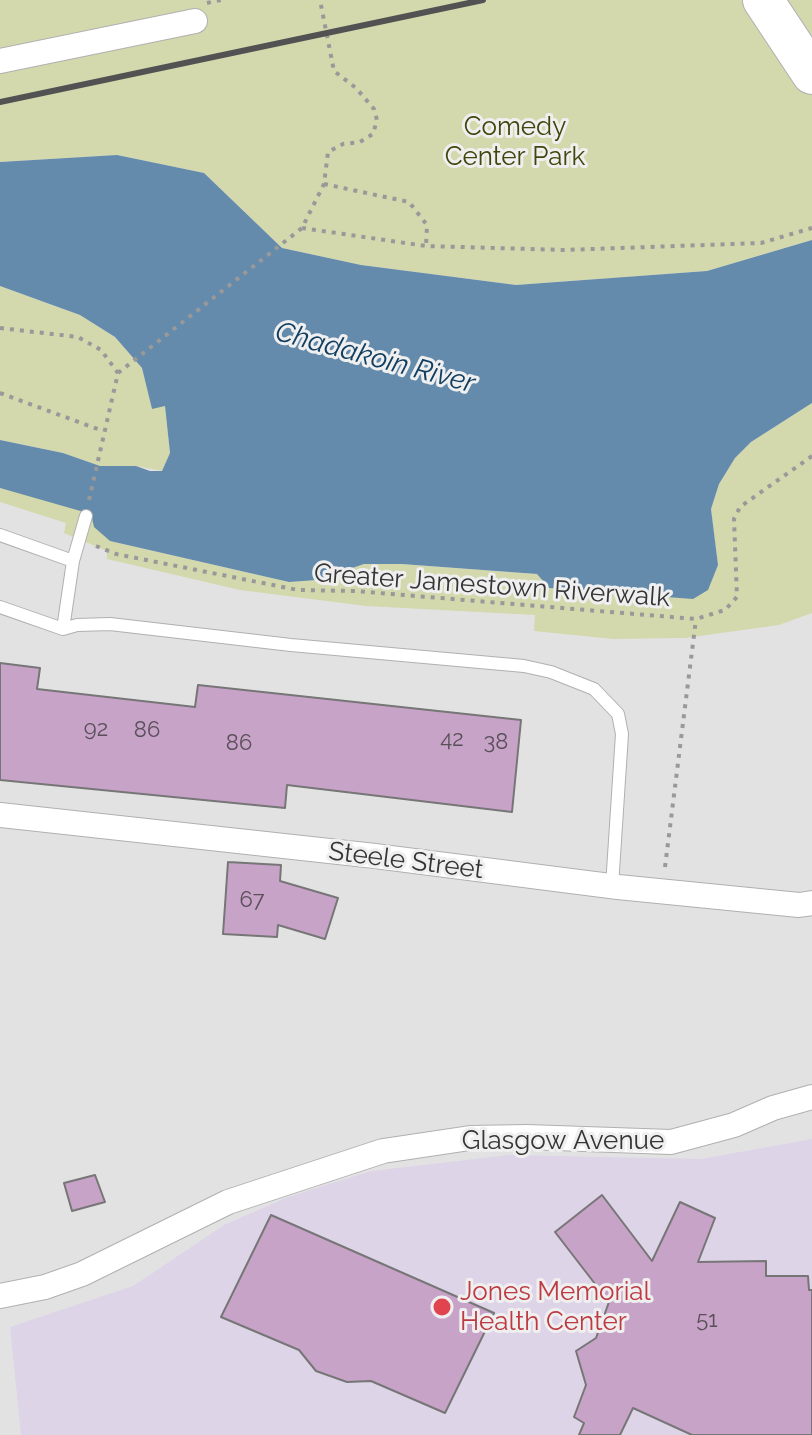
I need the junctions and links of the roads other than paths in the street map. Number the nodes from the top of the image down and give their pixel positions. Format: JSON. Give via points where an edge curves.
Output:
{"nodes":[{"id":1,"x":763,"y":0,"type":"edge"},
{"id":2,"x":195,"y":21,"type":"dead end"},
{"id":3,"x":0,"y":61,"type":"edge"},
{"id":4,"x":812,"y":74,"type":"edge"},
{"id":5,"x":86,"y":516,"type":"road end"},
{"id":6,"x":0,"y":535,"type":"edge"},
{"id":7,"x":73,"y":561,"type":"junction"},
{"id":8,"x":0,"y":607,"type":"edge"},
{"id":9,"x":63,"y":629,"type":"junction"},
{"id":10,"x":0,"y":815,"type":"edge"},
{"id":11,"x":612,"y":886,"type":"junction"},
{"id":12,"x":812,"y":903,"type":"edge"},
{"id":13,"x":812,"y":1097,"type":"edge"},
{"id":14,"x":0,"y":1296,"type":"edge"}],
"edges":[{"from":1,"to":4,"type":"highway"},
{"from":2,"to":3,"type":"street"},
{"from":5,"to":7,"type":"lane"},
{"from":6,"to":7,"type":"lane"},
{"from":7,"to":9,"type":"lane"},
{"from":8,"to":9,"type":"lane"},
{"from":9,"to":11,"type":"lane","via":[[110,624],[524,666],[594,689],[618,714],[622,734]]},
{"from":10,"to":11,"type":"street","name":"Steele Street"},
{"from":11,"to":12,"type":"street","name":"Steele Street"},
{"from":13,"to":14,"type":"street","name":"Glasgow Avenue","via":[[671,1142],[470,1138],[383,1151],[228,1202],[82,1274]]}]}
